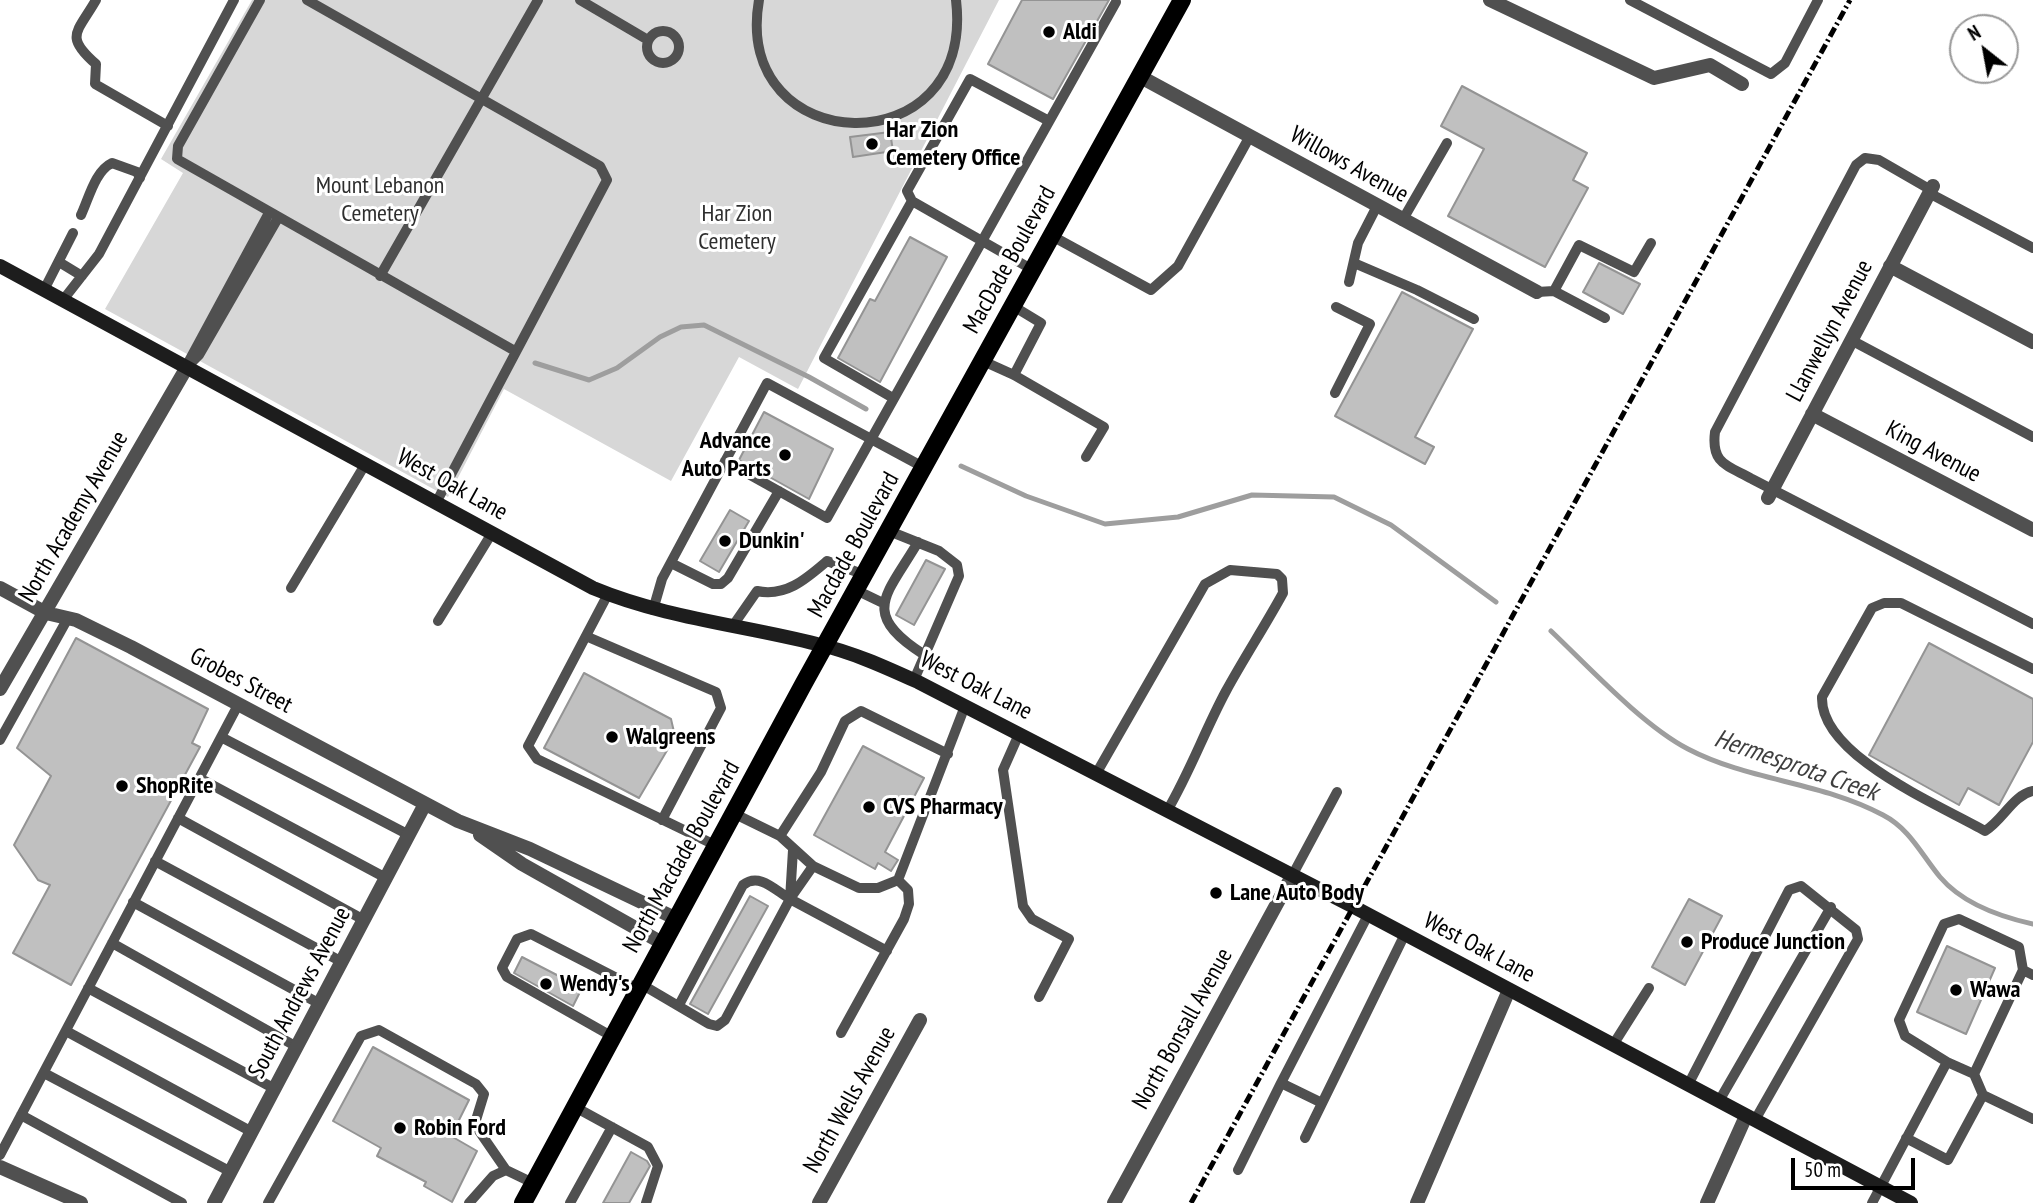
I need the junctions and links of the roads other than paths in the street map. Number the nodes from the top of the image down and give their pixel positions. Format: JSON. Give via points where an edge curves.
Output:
{"nodes":[{"id":1,"x":96,"y":0,"type":"edge"},
{"id":2,"x":234,"y":0,"type":"edge"},
{"id":3,"x":260,"y":0,"type":"edge"},
{"id":4,"x":307,"y":0,"type":"edge"},
{"id":5,"x":538,"y":0,"type":"edge"},
{"id":6,"x":580,"y":0,"type":"edge"},
{"id":7,"x":759,"y":0,"type":"edge"},
{"id":8,"x":956,"y":0,"type":"edge"},
{"id":9,"x":1490,"y":0,"type":"edge"},
{"id":10,"x":1630,"y":0,"type":"edge"},
{"id":11,"x":1818,"y":0,"type":"edge"},
{"id":12,"x":1178,"y":1,"type":"edge"},
{"id":13,"x":1116,"y":2,"type":"edge"},
{"id":14,"x":648,"y":40,"type":"dead end"},
{"id":15,"x":1139,"y":76,"type":"junction"},
{"id":16,"x":1742,"y":84,"type":"dead end"},
{"id":17,"x":480,"y":99,"type":"junction"},
{"id":18,"x":1049,"y":121,"type":"junction"},
{"id":19,"x":168,"y":126,"type":"junction"},
{"id":20,"x":1250,"y":136,"type":"junction"},
{"id":21,"x":1447,"y":143,"type":"dead end"},
{"id":22,"x":140,"y":178,"type":"junction"},
{"id":23,"x":1931,"y":190,"type":"junction"},
{"id":24,"x":912,"y":201,"type":"junction"},
{"id":25,"x":1377,"y":206,"type":"junction"},
{"id":26,"x":81,"y":215,"type":"dead end"},
{"id":27,"x":274,"y":216,"type":"junction"},
{"id":28,"x":1402,"y":221,"type":"junction"},
{"id":29,"x":73,"y":233,"type":"dead end"},
{"id":30,"x":1052,"y":236,"type":"junction"},
{"id":31,"x":981,"y":240,"type":"junction"},
{"id":32,"x":1651,"y":243,"type":"dead end"},
{"id":33,"x":2033,"y":248,"type":"edge"},
{"id":34,"x":59,"y":262,"type":"junction"},
{"id":35,"x":1354,"y":263,"type":"junction"},
{"id":36,"x":1890,"y":266,"type":"junction"},
{"id":37,"x":0,"y":267,"type":"edge"},
{"id":38,"x":1033,"y":270,"type":"junction"},
{"id":39,"x":82,"y":276,"type":"junction"},
{"id":40,"x":380,"y":276,"type":"junction"},
{"id":41,"x":1349,"y":282,"type":"dead end"},
{"id":42,"x":44,"y":290,"type":"junction"},
{"id":43,"x":1553,"y":291,"type":"junction"},
{"id":44,"x":1537,"y":292,"type":"joint"},
{"id":45,"x":63,"y":300,"type":"junction"},
{"id":46,"x":1013,"y":306,"type":"junction"},
{"id":47,"x":1336,"y":307,"type":"dead end"},
{"id":48,"x":1605,"y":318,"type":"dead end"},
{"id":49,"x":1474,"y":319,"type":"dead end"},
{"id":50,"x":1852,"y":340,"type":"junction"},
{"id":51,"x":2033,"y":342,"type":"edge"},
{"id":52,"x":515,"y":351,"type":"junction"},
{"id":53,"x":983,"y":361,"type":"junction"},
{"id":54,"x":187,"y":367,"type":"junction"},
{"id":55,"x":1014,"y":375,"type":"junction"},
{"id":56,"x":1335,"y":393,"type":"dead end"},
{"id":57,"x":893,"y":398,"type":"junction"},
{"id":58,"x":1812,"y":414,"type":"junction"},
{"id":59,"x":2033,"y":437,"type":"edge"},
{"id":60,"x":871,"y":439,"type":"junction"},
{"id":61,"x":1086,"y":457,"type":"dead end"},
{"id":62,"x":725,"y":461,"type":"junction"},
{"id":63,"x":366,"y":463,"type":"junction"},
{"id":64,"x":925,"y":468,"type":"junction"},
{"id":65,"x":779,"y":491,"type":"junction"},
{"id":66,"x":1771,"y":493,"type":"junction"},
{"id":67,"x":437,"y":501,"type":"junction"},
{"id":68,"x":2033,"y":530,"type":"edge"},
{"id":69,"x":889,"y":531,"type":"junction"},
{"id":70,"x":492,"y":533,"type":"junction"},
{"id":71,"x":918,"y":542,"type":"junction"},
{"id":72,"x":671,"y":563,"type":"junction"},
{"id":73,"x":861,"y":582,"type":"junction"},
{"id":74,"x":0,"y":588,"type":"edge"},
{"id":75,"x":291,"y":588,"type":"dead end"},
{"id":76,"x":608,"y":594,"type":"junction"},
{"id":77,"x":883,"y":603,"type":"junction"},
{"id":78,"x":653,"y":610,"type":"junction"},
{"id":79,"x":46,"y":613,"type":"junction"},
{"id":80,"x":68,"y":618,"type":"junction"},
{"id":81,"x":438,"y":621,"type":"dead end"},
{"id":82,"x":2033,"y":624,"type":"edge"},
{"id":83,"x":732,"y":627,"type":"junction"},
{"id":84,"x":588,"y":637,"type":"junction"},
{"id":85,"x":826,"y":646,"type":"junction"},
{"id":86,"x":923,"y":654,"type":"junction"},
{"id":87,"x":2033,"y":669,"type":"edge"},
{"id":88,"x":914,"y":680,"type":"junction"},
{"id":89,"x":0,"y":689,"type":"edge"},
{"id":90,"x":238,"y":705,"type":"junction"},
{"id":91,"x":965,"y":706,"type":"junction"},
{"id":92,"x":1019,"y":734,"type":"junction"},
{"id":93,"x":221,"y":737,"type":"junction"},
{"id":94,"x":0,"y":740,"type":"edge"},
{"id":95,"x":948,"y":754,"type":"junction"},
{"id":96,"x":1096,"y":774,"type":"junction"},
{"id":97,"x":199,"y":778,"type":"junction"},
{"id":98,"x":2033,"y":790,"type":"edge"},
{"id":99,"x":1337,"y":792,"type":"dead end"},
{"id":100,"x":425,"y":804,"type":"junction"},
{"id":101,"x":1167,"y":811,"type":"junction"},
{"id":102,"x":735,"y":814,"type":"junction"},
{"id":103,"x":178,"y":818,"type":"junction"},
{"id":104,"x":662,"y":820,"type":"junction"},
{"id":105,"x":458,"y":821,"type":"junction"},
{"id":106,"x":408,"y":835,"type":"junction"},
{"id":107,"x":780,"y":836,"type":"junction"},
{"id":108,"x":717,"y":846,"type":"junction"},
{"id":109,"x":793,"y":850,"type":"junction"},
{"id":110,"x":155,"y":861,"type":"junction"},
{"id":111,"x":813,"y":866,"type":"junction"},
{"id":112,"x":1292,"y":876,"type":"junction"},
{"id":113,"x":386,"y":878,"type":"junction"},
{"id":114,"x":898,"y":880,"type":"junction"},
{"id":115,"x":790,"y":899,"type":"junction"},
{"id":116,"x":133,"y":902,"type":"junction"},
{"id":117,"x":1830,"y":907,"type":"junction"},
{"id":118,"x":1368,"y":915,"type":"junction"},
{"id":119,"x":677,"y":919,"type":"junction"},
{"id":120,"x":364,"y":920,"type":"junction"},
{"id":121,"x":1405,"y":934,"type":"junction"},
{"id":122,"x":112,"y":943,"type":"junction"},
{"id":123,"x":664,"y":944,"type":"junction"},
{"id":124,"x":887,"y":951,"type":"junction"},
{"id":125,"x":342,"y":962,"type":"junction"},
{"id":126,"x":2028,"y":972,"type":"edge"},
{"id":127,"x":639,"y":987,"type":"junction"},
{"id":128,"x":88,"y":988,"type":"junction"},
{"id":129,"x":1649,"y":988,"type":"dead end"},
{"id":130,"x":1509,"y":990,"type":"junction"},
{"id":131,"x":1040,"y":997,"type":"dead end"},
{"id":132,"x":320,"y":1004,"type":"junction"},
{"id":133,"x":678,"y":1005,"type":"junction"},
{"id":134,"x":920,"y":1020,"type":"dead end"},
{"id":135,"x":66,"y":1031,"type":"junction"},
{"id":136,"x":841,"y":1033,"type":"dead end"},
{"id":137,"x":613,"y":1037,"type":"junction"},
{"id":138,"x":1613,"y":1045,"type":"junction"},
{"id":139,"x":298,"y":1047,"type":"junction"},
{"id":140,"x":1947,"y":1062,"type":"junction"},
{"id":141,"x":44,"y":1073,"type":"junction"},
{"id":142,"x":1974,"y":1074,"type":"junction"},
{"id":143,"x":1281,"y":1083,"type":"junction"},
{"id":144,"x":1689,"y":1085,"type":"junction"},
{"id":145,"x":275,"y":1089,"type":"junction"},
{"id":146,"x":1983,"y":1095,"type":"junction"},
{"id":147,"x":1719,"y":1101,"type":"junction"},
{"id":148,"x":1322,"y":1103,"type":"junction"},
{"id":149,"x":575,"y":1107,"type":"junction"},
{"id":150,"x":21,"y":1115,"type":"junction"},
{"id":151,"x":1751,"y":1118,"type":"junction"},
{"id":152,"x":2033,"y":1118,"type":"edge"},
{"id":153,"x":612,"y":1127,"type":"junction"},
{"id":154,"x":252,"y":1132,"type":"junction"},
{"id":155,"x":1305,"y":1138,"type":"dead end"},
{"id":156,"x":1906,"y":1138,"type":"junction"},
{"id":157,"x":4,"y":1140,"type":"edge"},
{"id":158,"x":0,"y":1155,"type":"edge"},
{"id":159,"x":0,"y":1167,"type":"edge"},
{"id":160,"x":506,"y":1170,"type":"junction"},
{"id":161,"x":1238,"y":1170,"type":"dead end"},
{"id":162,"x":231,"y":1172,"type":"junction"},
{"id":163,"x":533,"y":1183,"type":"junction"},
{"id":164,"x":1880,"y":1186,"type":"junction"},
{"id":165,"x":80,"y":1203,"type":"edge"},
{"id":166,"x":182,"y":1203,"type":"edge"},
{"id":167,"x":214,"y":1203,"type":"edge"},
{"id":168,"x":268,"y":1203,"type":"edge"},
{"id":169,"x":469,"y":1203,"type":"edge"},
{"id":170,"x":523,"y":1203,"type":"edge"},
{"id":171,"x":570,"y":1203,"type":"edge"},
{"id":172,"x":646,"y":1203,"type":"edge"},
{"id":173,"x":819,"y":1203,"type":"edge"},
{"id":174,"x":1114,"y":1203,"type":"edge"},
{"id":175,"x":1417,"y":1203,"type":"edge"},
{"id":176,"x":1707,"y":1203,"type":"edge"},
{"id":177,"x":1872,"y":1203,"type":"edge"},
{"id":178,"x":1911,"y":1203,"type":"edge"}],
"edges":[{"from":1,"to":19,"type":"lane","via":[[75,38],[76,47],[96,64],[95,84]]},
{"from":2,"to":19,"type":"lane"},
{"from":3,"to":27,"type":"lane","via":[[176,152],[181,164]]},
{"from":4,"to":17,"type":"lane"},
{"from":5,"to":17,"type":"lane"},
{"from":6,"to":14,"type":"lane"},
{"from":7,"to":8,"type":"lane","via":[[755,23],[761,57],[777,87],[802,110],[834,122],[867,124],[900,115],[928,96],[948,68],[958,35]]},
{"from":9,"to":16,"type":"street","via":[[1654,78],[1710,65]]},
{"from":10,"to":11,"type":"lane","via":[[1771,74],[1785,64]]},
{"from":12,"to":15,"type":"main road"},
{"from":13,"to":18,"type":"lane"},
{"from":15,"to":20,"type":"street","name":"Willows Avenue"},
{"from":15,"to":30,"type":"main road","name":"MacDade Boulevard"},
{"from":17,"to":40,"type":"lane"},
{"from":17,"to":52,"type":"lane","via":[[600,166],[607,175]]},
{"from":18,"to":24,"type":"lane","via":[[970,79],[907,191]]},
{"from":18,"to":31,"type":"lane"},
{"from":19,"to":22,"type":"lane"},
{"from":20,"to":25,"type":"street","name":"Willows Avenue"},
{"from":20,"to":30,"type":"lane","via":[[1178,266],[1151,290]]},
{"from":21,"to":28,"type":"lane"},
{"from":22,"to":26,"type":"lane","via":[[137,172],[108,164]]},
{"from":22,"to":39,"type":"lane"},
{"from":23,"to":33,"type":"lane"},
{"from":23,"to":36,"type":"street","name":"Llanwellyn Avenue"},
{"from":23,"to":66,"type":"lane","via":[[1879,160],[1865,158],[1856,165],[1715,432],[1717,459]]},
{"from":24,"to":31,"type":"lane"},
{"from":24,"to":57,"type":"lane","via":[[824,358]]},
{"from":25,"to":28,"type":"street","name":"Willows Avenue"},
{"from":25,"to":35,"type":"lane","via":[[1358,243]]},
{"from":27,"to":40,"type":"lane"},
{"from":27,"to":54,"type":"lane","via":[[192,351]]},
{"from":28,"to":44,"type":"street","name":"Willows Avenue"},
{"from":29,"to":34,"type":"lane"},
{"from":30,"to":38,"type":"main road","name":"MacDade Boulevard"},
{"from":31,"to":38,"type":"lane"},
{"from":31,"to":57,"type":"lane"},
{"from":32,"to":43,"type":"lane","via":[[1634,272],[1579,245]]},
{"from":34,"to":39,"type":"lane"},
{"from":34,"to":42,"type":"lane"},
{"from":35,"to":41,"type":"lane"},
{"from":35,"to":49,"type":"lane","via":[[1418,289]]},
{"from":36,"to":50,"type":"street","name":"Llanwellyn Avenue"},
{"from":36,"to":51,"type":"street"},
{"from":37,"to":42,"type":"main road","name":"West Oak Lane"},
{"from":38,"to":46,"type":"main road","name":"MacDade Boulevard"},
{"from":39,"to":45,"type":"lane"},
{"from":40,"to":52,"type":"lane"},
{"from":42,"to":45,"type":"main road","name":"West Oak Lane"},
{"from":43,"to":44,"type":"lane"},
{"from":43,"to":48,"type":"lane"},
{"from":45,"to":54,"type":"main road","name":"West Oak Lane"},
{"from":46,"to":53,"type":"main road","name":"MacDade Boulevard"},
{"from":46,"to":55,"type":"lane","via":[[1041,323]]},
{"from":47,"to":56,"type":"lane","via":[[1370,324]]},
{"from":50,"to":58,"type":"street","name":"Llanwellyn Avenue"},
{"from":50,"to":59,"type":"lane"},
{"from":52,"to":67,"type":"lane"},
{"from":53,"to":55,"type":"lane"},
{"from":53,"to":64,"type":"main road","name":"MacDade Boulevard"},
{"from":54,"to":63,"type":"main road","name":"West Oak Lane"},
{"from":54,"to":79,"type":"street","name":"North Academy Avenue"},
{"from":55,"to":61,"type":"lane","via":[[1104,427]]},
{"from":57,"to":60,"type":"lane"},
{"from":58,"to":66,"type":"street","name":"Llanwellyn Avenue"},
{"from":58,"to":68,"type":"street","name":"King Avenue"},
{"from":60,"to":62,"type":"lane","via":[[767,383]]},
{"from":60,"to":64,"type":"lane"},
{"from":60,"to":65,"type":"lane","via":[[827,518]]},
{"from":62,"to":65,"type":"lane"},
{"from":62,"to":72,"type":"lane"},
{"from":63,"to":67,"type":"main road","name":"West Oak Lane"},
{"from":63,"to":75,"type":"lane"},
{"from":64,"to":69,"type":"main road","name":"Macdade Boulevard"},
{"from":65,"to":72,"type":"lane","via":[[721,584]]},
{"from":66,"to":82,"type":"lane"},
{"from":67,"to":70,"type":"main road","name":"West Oak Lane"},
{"from":69,"to":71,"type":"lane"},
{"from":69,"to":73,"type":"main road","name":"Macdade Boulevard"},
{"from":70,"to":76,"type":"main road","name":"West Oak Lane"},
{"from":70,"to":81,"type":"lane"},
{"from":71,"to":77,"type":"lane"},
{"from":71,"to":86,"type":"lane","via":[[957,565],[959,576]]},
{"from":72,"to":78,"type":"lane"},
{"from":73,"to":77,"type":"lane"},
{"from":73,"to":83,"type":"lane","via":[[827,561],[783,591],[757,591]]},
{"from":73,"to":85,"type":"main road","name":"Macdade Boulevard"},
{"from":74,"to":79,"type":"street","name":"Grobes Street"},
{"from":76,"to":78,"type":"main road","name":"West Oak Lane"},
{"from":76,"to":84,"type":"lane"},
{"from":77,"to":86,"type":"lane","via":[[885,620],[898,638]]},
{"from":78,"to":83,"type":"main road","name":"West Oak Lane"},
{"from":79,"to":80,"type":"street","name":"Grobes Street"},
{"from":79,"to":89,"type":"street","name":"North Academy Avenue"},
{"from":80,"to":90,"type":"street","name":"Grobes Street"},
{"from":80,"to":94,"type":"lane"},
{"from":83,"to":85,"type":"main road","name":"West Oak Lane"},
{"from":84,"to":104,"type":"lane","via":[[528,746],[530,753]]},
{"from":84,"to":104,"type":"lane","via":[[716,692],[720,700],[721,708]]},
{"from":85,"to":88,"type":"main road","name":"West Oak Lane"},
{"from":85,"to":102,"type":"main road","name":"North Macdade Boulevard"},
{"from":86,"to":88,"type":"lane"},
{"from":87,"to":98,"type":"lane","via":[[1901,603],[1884,603],[1872,608],[1822,697],[1821,710],[1853,755],[1985,831],[1998,823],[2022,793]]},
{"from":88,"to":91,"type":"main road","name":"West Oak Lane"},
{"from":90,"to":93,"type":"lane"},
{"from":90,"to":100,"type":"street","name":"Grobes Street"},
{"from":91,"to":92,"type":"main road","name":"West Oak Lane"},
{"from":91,"to":95,"type":"lane"},
{"from":92,"to":96,"type":"main road","name":"West Oak Lane"},
{"from":92,"to":131,"type":"lane","via":[[1003,770],[1023,906],[1032,919],[1069,939]]},
{"from":93,"to":97,"type":"lane"},
{"from":93,"to":106,"type":"lane"},
{"from":95,"to":107,"type":"lane","via":[[862,712],[845,721],[821,772]]},
{"from":95,"to":114,"type":"lane"},
{"from":96,"to":101,"type":"main road","name":"West Oak Lane"},
{"from":96,"to":101,"type":"lane","via":[[1205,584],[1230,570],[1277,574],[1283,593],[1227,690]]},
{"from":97,"to":103,"type":"lane"},
{"from":97,"to":113,"type":"lane"},
{"from":99,"to":112,"type":"lane"},
{"from":100,"to":105,"type":"street","name":"Grobes Street"},
{"from":100,"to":106,"type":"street","name":"South Andrews Avenue"},
{"from":101,"to":112,"type":"main road","name":"West Oak Lane"},
{"from":102,"to":107,"type":"lane"},
{"from":102,"to":108,"type":"main road","name":"North Macdade Boulevard"},
{"from":103,"to":110,"type":"lane"},
{"from":103,"to":120,"type":"lane"},
{"from":104,"to":108,"type":"lane"},
{"from":105,"to":119,"type":"street","name":"Grobes Street","via":[[530,849]]},
{"from":105,"to":123,"type":"street","name":"Grobes Street","via":[[522,864]]},
{"from":106,"to":113,"type":"street","name":"South Andrews Avenue"},
{"from":107,"to":109,"type":"lane"},
{"from":108,"to":119,"type":"main road","name":"North Macdade Boulevard"},
{"from":109,"to":111,"type":"lane"},
{"from":109,"to":115,"type":"lane"},
{"from":110,"to":116,"type":"lane"},
{"from":110,"to":125,"type":"lane"},
{"from":111,"to":114,"type":"lane","via":[[859,888],[878,888]]},
{"from":111,"to":115,"type":"lane"},
{"from":112,"to":118,"type":"main road","name":"West Oak Lane"},
{"from":112,"to":174,"type":"street","name":"North Bonsall Avenue"},
{"from":113,"to":120,"type":"street","name":"South Andrews Avenue"},
{"from":114,"to":124,"type":"lane","via":[[908,890],[909,904]]},
{"from":115,"to":124,"type":"lane"},
{"from":115,"to":133,"type":"lane","via":[[759,879],[743,885]]},
{"from":115,"to":133,"type":"lane","via":[[725,1020],[717,1026],[709,1024]]},
{"from":116,"to":122,"type":"lane"},
{"from":116,"to":132,"type":"lane"},
{"from":117,"to":144,"type":"lane","via":[[1801,886],[1789,890]]},
{"from":117,"to":147,"type":"lane"},
{"from":117,"to":151,"type":"lane","via":[[1856,930],[1858,939]]},
{"from":118,"to":121,"type":"main road","name":"West Oak Lane"},
{"from":118,"to":143,"type":"lane"},
{"from":119,"to":123,"type":"main road","name":"North Macdade Boulevard"},
{"from":120,"to":125,"type":"street","name":"South Andrews Avenue"},
{"from":121,"to":130,"type":"main road","name":"West Oak Lane"},
{"from":121,"to":148,"type":"lane"},
{"from":122,"to":128,"type":"lane"},
{"from":122,"to":139,"type":"lane"},
{"from":123,"to":127,"type":"main road","name":"North Macdade Boulevard"},
{"from":124,"to":136,"type":"lane"},
{"from":125,"to":132,"type":"street","name":"South Andrews Avenue"},
{"from":126,"to":140,"type":"lane","via":[[2019,947],[1959,919],[1944,925],[1899,1020],[1905,1036]]},
{"from":126,"to":142,"type":"lane"},
{"from":127,"to":133,"type":"lane"},
{"from":127,"to":137,"type":"main road","name":"North Macdade Boulevard"},
{"from":127,"to":137,"type":"lane","via":[[531,934],[517,939],[502,968],[507,977]]},
{"from":128,"to":135,"type":"lane"},
{"from":128,"to":145,"type":"lane"},
{"from":129,"to":138,"type":"lane"},
{"from":130,"to":138,"type":"main road","name":"West Oak Lane"},
{"from":130,"to":175,"type":"street"},
{"from":132,"to":139,"type":"street","name":"South Andrews Avenue"},
{"from":134,"to":173,"type":"street","name":"North Wells Avenue"},
{"from":135,"to":141,"type":"lane"},
{"from":135,"to":154,"type":"lane"},
{"from":137,"to":149,"type":"main road","name":"North Macdade Boulevard"},
{"from":138,"to":144,"type":"main road","name":"West Oak Lane"},
{"from":139,"to":145,"type":"street","name":"South Andrews Avenue"},
{"from":140,"to":142,"type":"lane"},
{"from":140,"to":156,"type":"lane"},
{"from":141,"to":150,"type":"lane"},
{"from":141,"to":162,"type":"lane"},
{"from":142,"to":146,"type":"lane"},
{"from":143,"to":148,"type":"lane"},
{"from":143,"to":161,"type":"lane"},
{"from":144,"to":147,"type":"main road","name":"West Oak Lane"},
{"from":145,"to":154,"type":"street","name":"South Andrews Avenue"},
{"from":146,"to":152,"type":"lane"},
{"from":146,"to":156,"type":"lane","via":[[1948,1160]]},
{"from":147,"to":151,"type":"main road","name":"West Oak Lane"},
{"from":148,"to":155,"type":"lane"},
{"from":149,"to":153,"type":"lane"},
{"from":149,"to":163,"type":"main road","name":"North Macdade Boulevard"},
{"from":150,"to":157,"type":"lane"},
{"from":150,"to":166,"type":"lane"},
{"from":151,"to":164,"type":"main road","name":"West Oak Lane"},
{"from":151,"to":176,"type":"street"},
{"from":153,"to":171,"type":"lane"},
{"from":153,"to":172,"type":"lane","via":[[648,1146],[658,1166]]},
{"from":154,"to":162,"type":"street","name":"South Andrews Avenue"},
{"from":156,"to":164,"type":"lane"},
{"from":157,"to":158,"type":"lane"},
{"from":159,"to":165,"type":"street"},
{"from":160,"to":163,"type":"lane"},
{"from":160,"to":168,"type":"lane","via":[[477,1128],[484,1094],[476,1084],[379,1030],[360,1036]]},
{"from":160,"to":169,"type":"lane","via":[[493,1176]]},
{"from":162,"to":167,"type":"street","name":"South Andrews Avenue"},
{"from":163,"to":170,"type":"main road","name":"North Macdade Boulevard"},
{"from":164,"to":177,"type":"lane"},
{"from":164,"to":178,"type":"main road","name":"West Oak Lane"}]}
